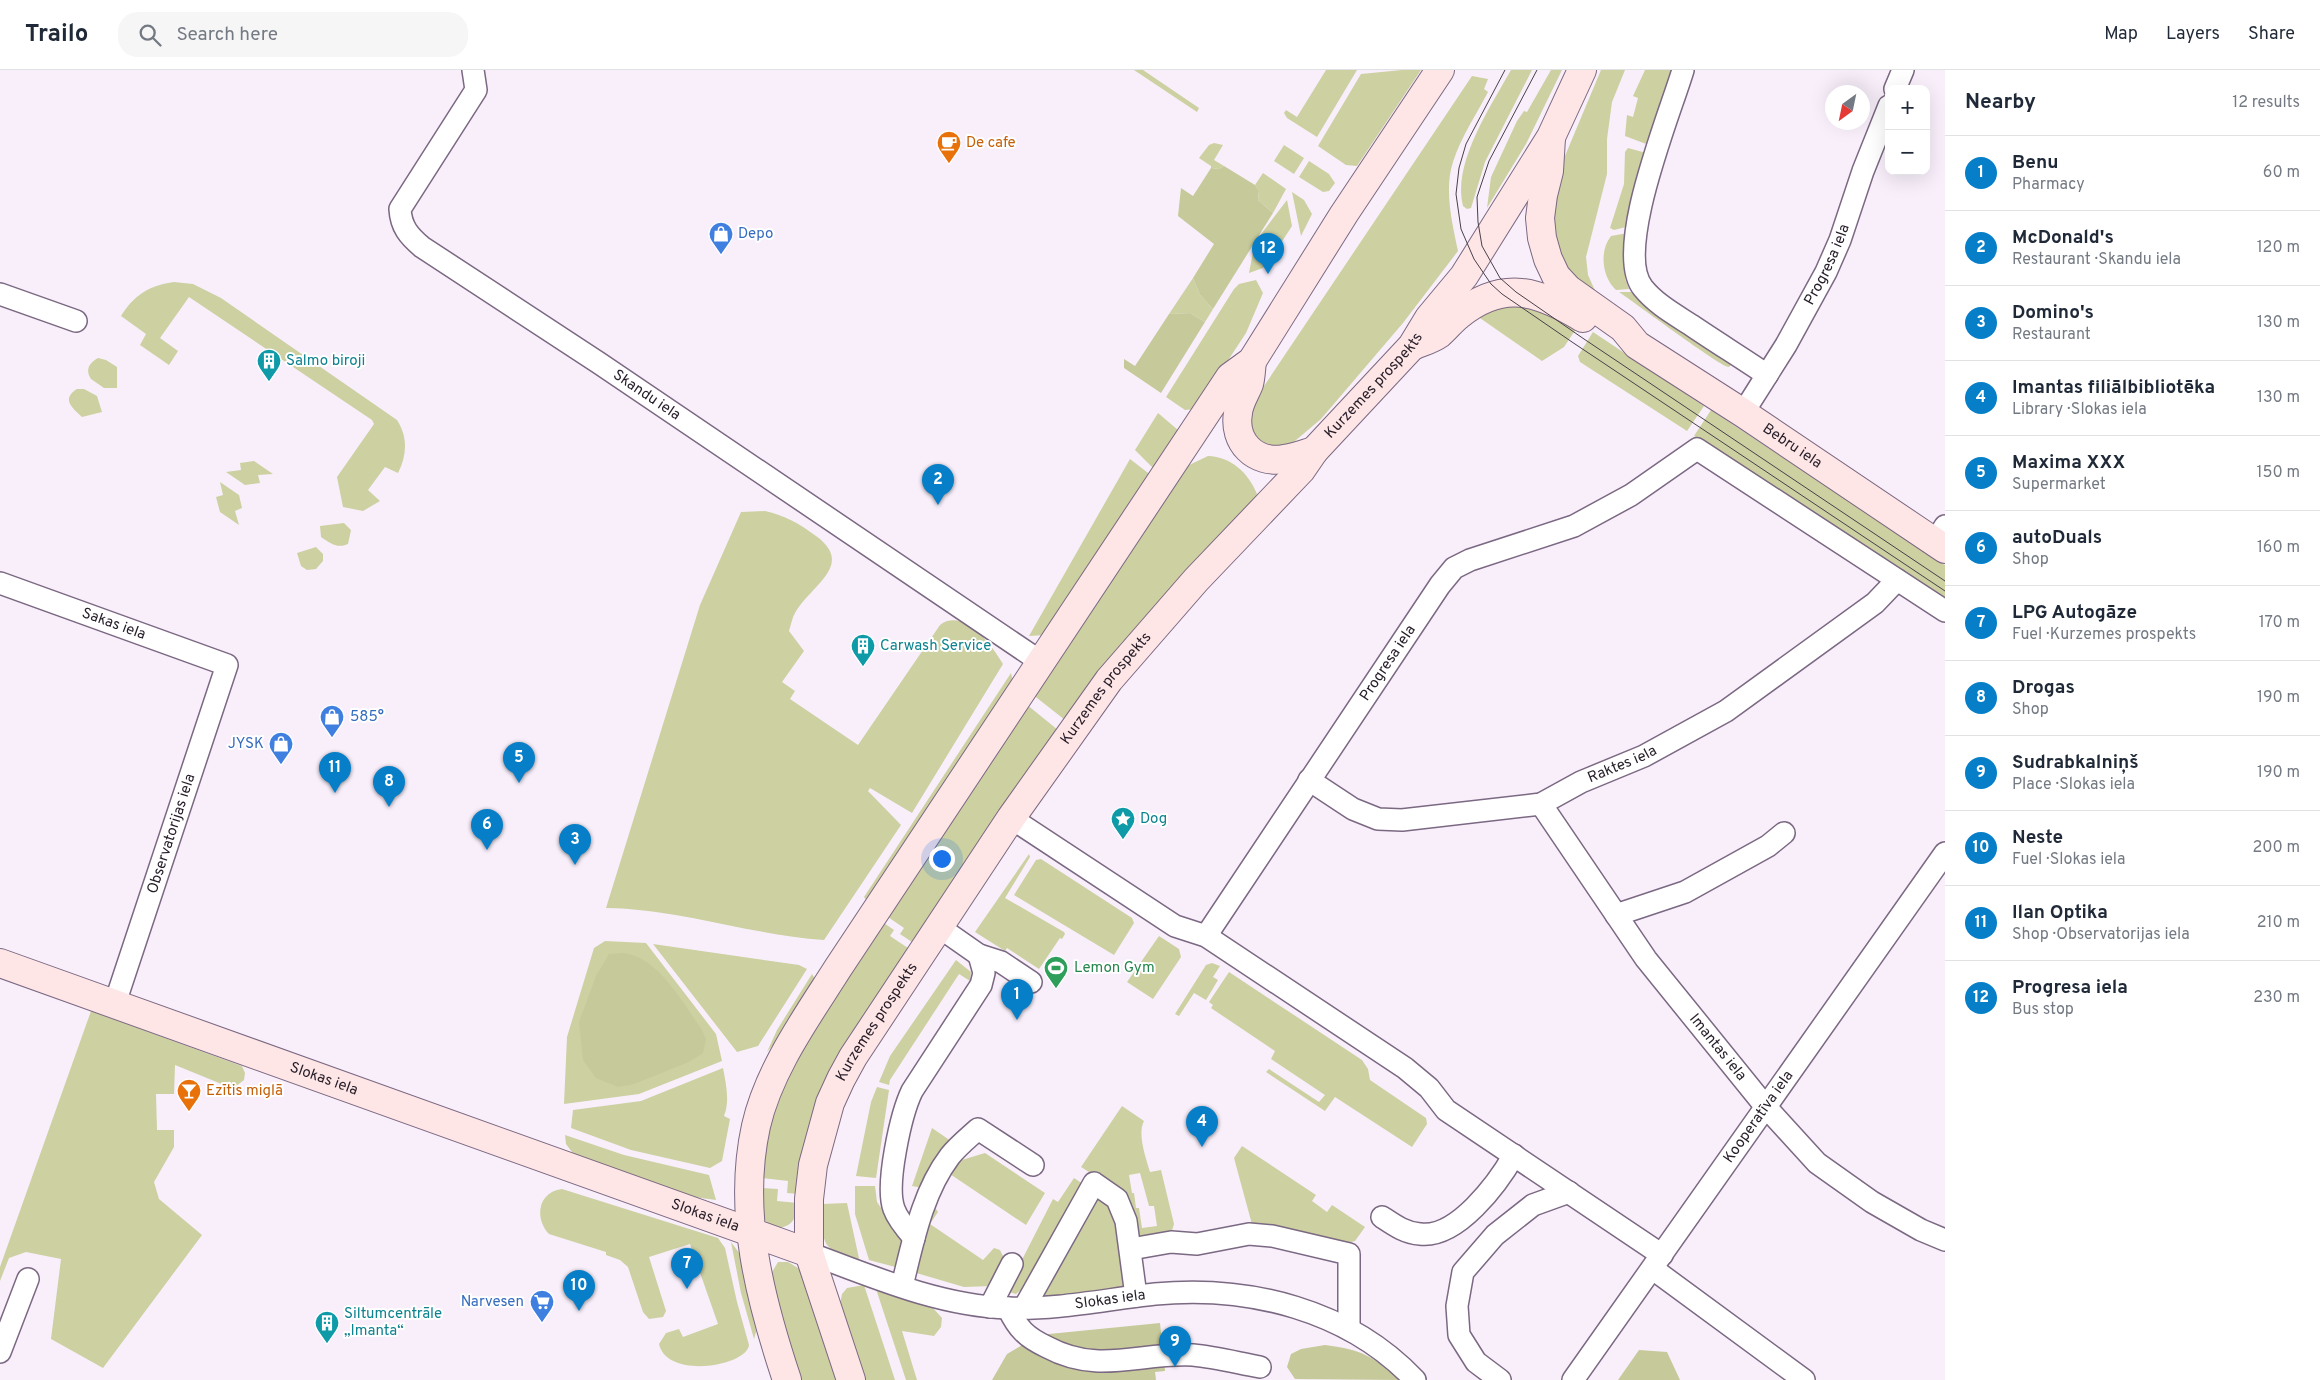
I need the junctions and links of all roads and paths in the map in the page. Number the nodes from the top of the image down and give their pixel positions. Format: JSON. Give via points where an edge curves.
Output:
{"nodes":[{"id":1,"x":473,"y":70,"type":"edge"},
{"id":2,"x":1440,"y":70,"type":"edge"},
{"id":3,"x":1582,"y":70,"type":"edge"},
{"id":4,"x":1683,"y":70,"type":"edge"},
{"id":5,"x":1903,"y":70,"type":"edge"},
{"id":6,"x":1897,"y":85,"type":"edge"},
{"id":7,"x":1885,"y":117,"type":"edge"},
{"id":8,"x":1551,"y":137,"type":"junction"},
{"id":9,"x":0,"y":294,"type":"edge"},
{"id":10,"x":76,"y":321,"type":"dead end"},
{"id":11,"x":1637,"y":345,"type":"junction"},
{"id":12,"x":1412,"y":346,"type":"junction"},
{"id":13,"x":1252,"y":361,"type":"junction"},
{"id":14,"x":1767,"y":375,"type":"junction"},
{"id":15,"x":1743,"y":413,"type":"junction"},
{"id":16,"x":1314,"y":451,"type":"junction"},
{"id":17,"x":1942,"y":539,"type":"edge"},
{"id":18,"x":1897,"y":580,"type":"junction"},
{"id":19,"x":0,"y":583,"type":"edge"},
{"id":20,"x":1945,"y":611,"type":"edge"},
{"id":21,"x":1041,"y":662,"type":"junction"},
{"id":22,"x":227,"y":665,"type":"joint"},
{"id":23,"x":1309,"y":780,"type":"junction"},
{"id":24,"x":1541,"y":804,"type":"junction"},
{"id":25,"x":1011,"y":818,"type":"junction"},
{"id":26,"x":1784,"y":833,"type":"dead end"},
{"id":27,"x":1945,"y":853,"type":"edge"},
{"id":28,"x":1616,"y":915,"type":"junction"},
{"id":29,"x":939,"y":927,"type":"junction"},
{"id":30,"x":1206,"y":936,"type":"junction"},
{"id":31,"x":979,"y":955,"type":"junction"},
{"id":32,"x":0,"y":963,"type":"edge"},
{"id":33,"x":1031,"y":982,"type":"dead end"},
{"id":34,"x":115,"y":1003,"type":"junction"},
{"id":35,"x":1765,"y":1106,"type":"junction"},
{"id":36,"x":1514,"y":1155,"type":"junction"},
{"id":37,"x":1033,"y":1165,"type":"dead end"},
{"id":38,"x":1569,"y":1192,"type":"junction"},
{"id":39,"x":1382,"y":1217,"type":"dead end"},
{"id":40,"x":751,"y":1232,"type":"junction"},
{"id":41,"x":914,"y":1238,"type":"junction"},
{"id":42,"x":1945,"y":1240,"type":"edge"},
{"id":43,"x":1131,"y":1250,"type":"junction"},
{"id":44,"x":809,"y":1253,"type":"junction"},
{"id":45,"x":1658,"y":1262,"type":"junction"},
{"id":46,"x":1012,"y":1264,"type":"dead end"},
{"id":47,"x":28,"y":1278,"type":"dead end"},
{"id":48,"x":902,"y":1286,"type":"junction"},
{"id":49,"x":1136,"y":1296,"type":"junction"},
{"id":50,"x":1007,"y":1308,"type":"junction"},
{"id":51,"x":1350,"y":1329,"type":"junction"},
{"id":52,"x":0,"y":1352,"type":"edge"},
{"id":53,"x":1260,"y":1367,"type":"dead end"},
{"id":54,"x":786,"y":1380,"type":"edge"},
{"id":55,"x":851,"y":1380,"type":"edge"},
{"id":56,"x":1415,"y":1380,"type":"edge"},
{"id":57,"x":1500,"y":1380,"type":"edge"},
{"id":58,"x":1573,"y":1380,"type":"edge"},
{"id":59,"x":1804,"y":1380,"type":"edge"}],
"edges":[{"from":1,"to":21,"type":"street","name":"Skandu iela","via":[[476,90],[400,209],[402,225],[410,237]]},
{"from":2,"to":13,"type":"main road"},
{"from":3,"to":8,"type":"main road","name":"Kurzemes prospekts"},
{"from":4,"to":14,"type":"street","via":[[1640,207],[1633,258],[1635,274],[1642,288],[1659,304]]},
{"from":5,"to":6,"type":"street"},
{"from":7,"to":14,"type":"street","name":"Progresa iela","via":[[1834,256]]},
{"from":8,"to":11,"type":"main road","name":"Bebru iela","via":[[1549,171],[1540,218],[1548,259],[1556,276],[1568,289],[1624,328]]},
{"from":8,"to":12,"type":"main road","name":"Kurzemes prospekts","via":[[1464,276],[1429,318]]},
{"from":9,"to":10,"type":"street"},
{"from":11,"to":12,"type":"main road","name":"Bebru iela","via":[[1616,340],[1555,301],[1533,293],[1516,292],[1477,303],[1438,334]]},
{"from":11,"to":15,"type":"main road","name":"Bebru iela"},
{"from":12,"to":16,"type":"main road","name":"Kurzemes prospekts"},
{"from":13,"to":16,"type":"main road","via":[[1249,384],[1238,413],[1237,425],[1243,444],[1253,454],[1268,460]]},
{"from":13,"to":21,"type":"main road","via":[[1230,377]]},
{"from":14,"to":15,"type":"street","name":"Progresa iela"},
{"from":15,"to":17,"type":"main road","name":"Bebru iela"},
{"from":16,"to":25,"type":"main road","name":"Kurzemes prospekts","via":[[1301,470],[1196,580],[1110,680]]},
{"from":18,"to":20,"type":"street"},
{"from":18,"to":23,"type":"street","name":"Progresa iela","via":[[1697,449],[1631,495],[1574,526],[1454,568]]},
{"from":18,"to":24,"type":"street","name":"Raktes iela","via":[[1868,609],[1726,711],[1644,756],[1581,782]]},
{"from":19,"to":22,"type":"street","name":"Sakas iela"},
{"from":21,"to":40,"type":"main road","via":[[838,968],[778,1069],[756,1126],[749,1182]]},
{"from":22,"to":34,"type":"street","name":"Observatorijas iela"},
{"from":23,"to":24,"type":"street","name":"Raktes iela","via":[[1353,809],[1378,818],[1402,820]]},
{"from":23,"to":30,"type":"street","name":"Progresa iela"},
{"from":24,"to":28,"type":"street","name":"Imantas iela"},
{"from":25,"to":29,"type":"main road","name":"Kurzemes prospekts"},
{"from":25,"to":30,"type":"street","via":[[1175,926]]},
{"from":26,"to":28,"type":"street","via":[[1768,846],[1685,892]]},
{"from":27,"to":35,"type":"street","name":"Kooperatīva iela"},
{"from":28,"to":35,"type":"street","name":"Imantas iela","via":[[1646,959]]},
{"from":29,"to":31,"type":"street"},
{"from":29,"to":44,"type":"main road","name":"Kurzemes prospekts","via":[[853,1056],[830,1103],[813,1165]]},
{"from":30,"to":36,"type":"street","via":[[1405,1068],[1429,1088],[1446,1110]]},
{"from":31,"to":33,"type":"street","via":[[1001,962]]},
{"from":31,"to":41,"type":"street","via":[[984,973],[981,985],[905,1105],[890,1186],[894,1209]]},
{"from":32,"to":34,"type":"main road","name":"Slokas iela"},
{"from":34,"to":40,"type":"main road","name":"Slokas iela"},
{"from":35,"to":42,"type":"street","name":"Imantas iela","via":[[1817,1163],[1872,1202]]},
{"from":35,"to":45,"type":"street","name":"Kooperatīva iela"},
{"from":36,"to":38,"type":"street"},
{"from":36,"to":39,"type":"street","via":[[1501,1178],[1461,1220],[1440,1231],[1422,1235],[1400,1229]]},
{"from":37,"to":41,"type":"street","via":[[978,1129],[950,1156],[934,1183]]},
{"from":38,"to":45,"type":"street"},
{"from":38,"to":57,"type":"street","via":[[1533,1205],[1495,1234],[1463,1272],[1457,1306],[1459,1335],[1476,1362]]},
{"from":40,"to":44,"type":"main road","name":"Slokas iela"},
{"from":40,"to":54,"type":"main road","via":[[760,1293]]},
{"from":41,"to":48,"type":"street"},
{"from":43,"to":49,"type":"street"},
{"from":43,"to":50,"type":"street","via":[[1126,1221],[1117,1199],[1094,1183]]},
{"from":43,"to":51,"type":"street","via":[[1171,1242],[1197,1244],[1249,1234],[1272,1236],[1349,1254]]},
{"from":44,"to":48,"type":"street","name":"Slokas iela"},
{"from":44,"to":55,"type":"main road","name":"Kurzemes prospekts"},
{"from":45,"to":58,"type":"street","name":"Kooperatīva iela"},
{"from":45,"to":59,"type":"street"},
{"from":46,"to":50,"type":"street"},
{"from":47,"to":52,"type":"street"},
{"from":48,"to":50,"type":"street","name":"Slokas iela","via":[[953,1302]]},
{"from":49,"to":50,"type":"street","name":"Slokas iela"},
{"from":49,"to":51,"type":"street","name":"Slokas iela","via":[[1192,1292],[1251,1296],[1298,1308]]},
{"from":50,"to":53,"type":"street","via":[[1019,1329],[1035,1341],[1077,1360],[1105,1362],[1192,1355]]},
{"from":51,"to":56,"type":"street","name":"Slokas iela"}]}
